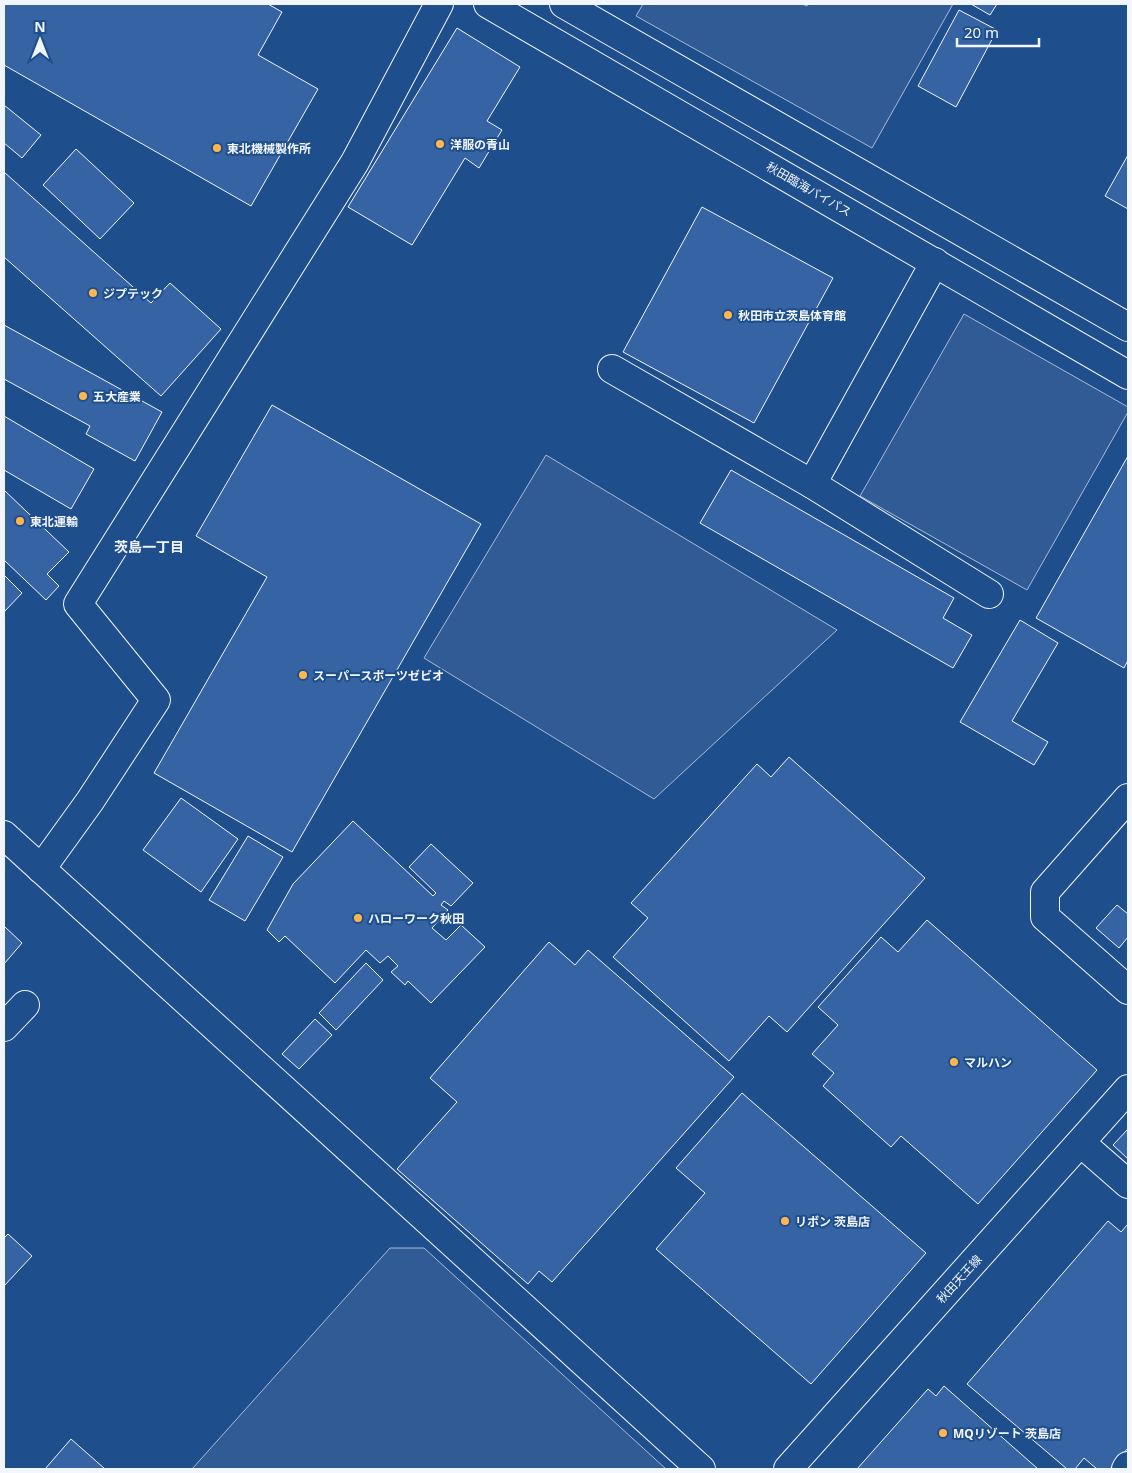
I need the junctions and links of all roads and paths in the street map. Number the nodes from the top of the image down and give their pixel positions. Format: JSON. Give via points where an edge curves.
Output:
{"nodes":[{"id":1,"x":439,"y":4,"type":"edge"},
{"id":2,"x":488,"y":4,"type":"edge"},
{"id":3,"x":564,"y":4,"type":"edge"},
{"id":4,"x":935,"y":262,"type":"junction"},
{"id":5,"x":1128,"y":327,"type":"edge"},
{"id":6,"x":612,"y":369,"type":"dead end"},
{"id":7,"x":1128,"y":375,"type":"edge"},
{"id":8,"x":812,"y":484,"type":"junction"},
{"id":9,"x":989,"y":594,"type":"dead end"},
{"id":10,"x":1128,"y":798,"type":"edge"},
{"id":11,"x":4,"y":835,"type":"edge"},
{"id":12,"x":41,"y":869,"type":"junction"},
{"id":13,"x":1128,"y":990,"type":"edge"},
{"id":14,"x":25,"y":1005,"type":"dead end"},
{"id":15,"x":4,"y":1027,"type":"edge"},
{"id":16,"x":1128,"y":1089,"type":"edge"},
{"id":17,"x":1081,"y":1142,"type":"junction"},
{"id":18,"x":1128,"y":1184,"type":"edge"},
{"id":19,"x":701,"y":1469,"type":"edge"},
{"id":20,"x":788,"y":1469,"type":"edge"}],
"edges":[{"from":1,"to":12,"type":"main road","via":[[354,162],[78,604],[156,700]]},
{"from":2,"to":4,"type":"main road","name":"秋田臨海バイパス"},
{"from":3,"to":5,"type":"main road"},
{"from":4,"to":7,"type":"main road","name":"秋田臨海バイパス"},
{"from":4,"to":8,"type":"main road"},
{"from":6,"to":8,"type":"main road"},
{"from":8,"to":9,"type":"main road"},
{"from":10,"to":13,"type":"main road","via":[[1045,892],[1045,917]]},
{"from":11,"to":12,"type":"main road"},
{"from":12,"to":19,"type":"main road"},
{"from":14,"to":15,"type":"main road"},
{"from":16,"to":17,"type":"main road","name":"秋田天王線"},
{"from":17,"to":18,"type":"main road"},
{"from":17,"to":20,"type":"main road","name":"秋田天王線"}]}
